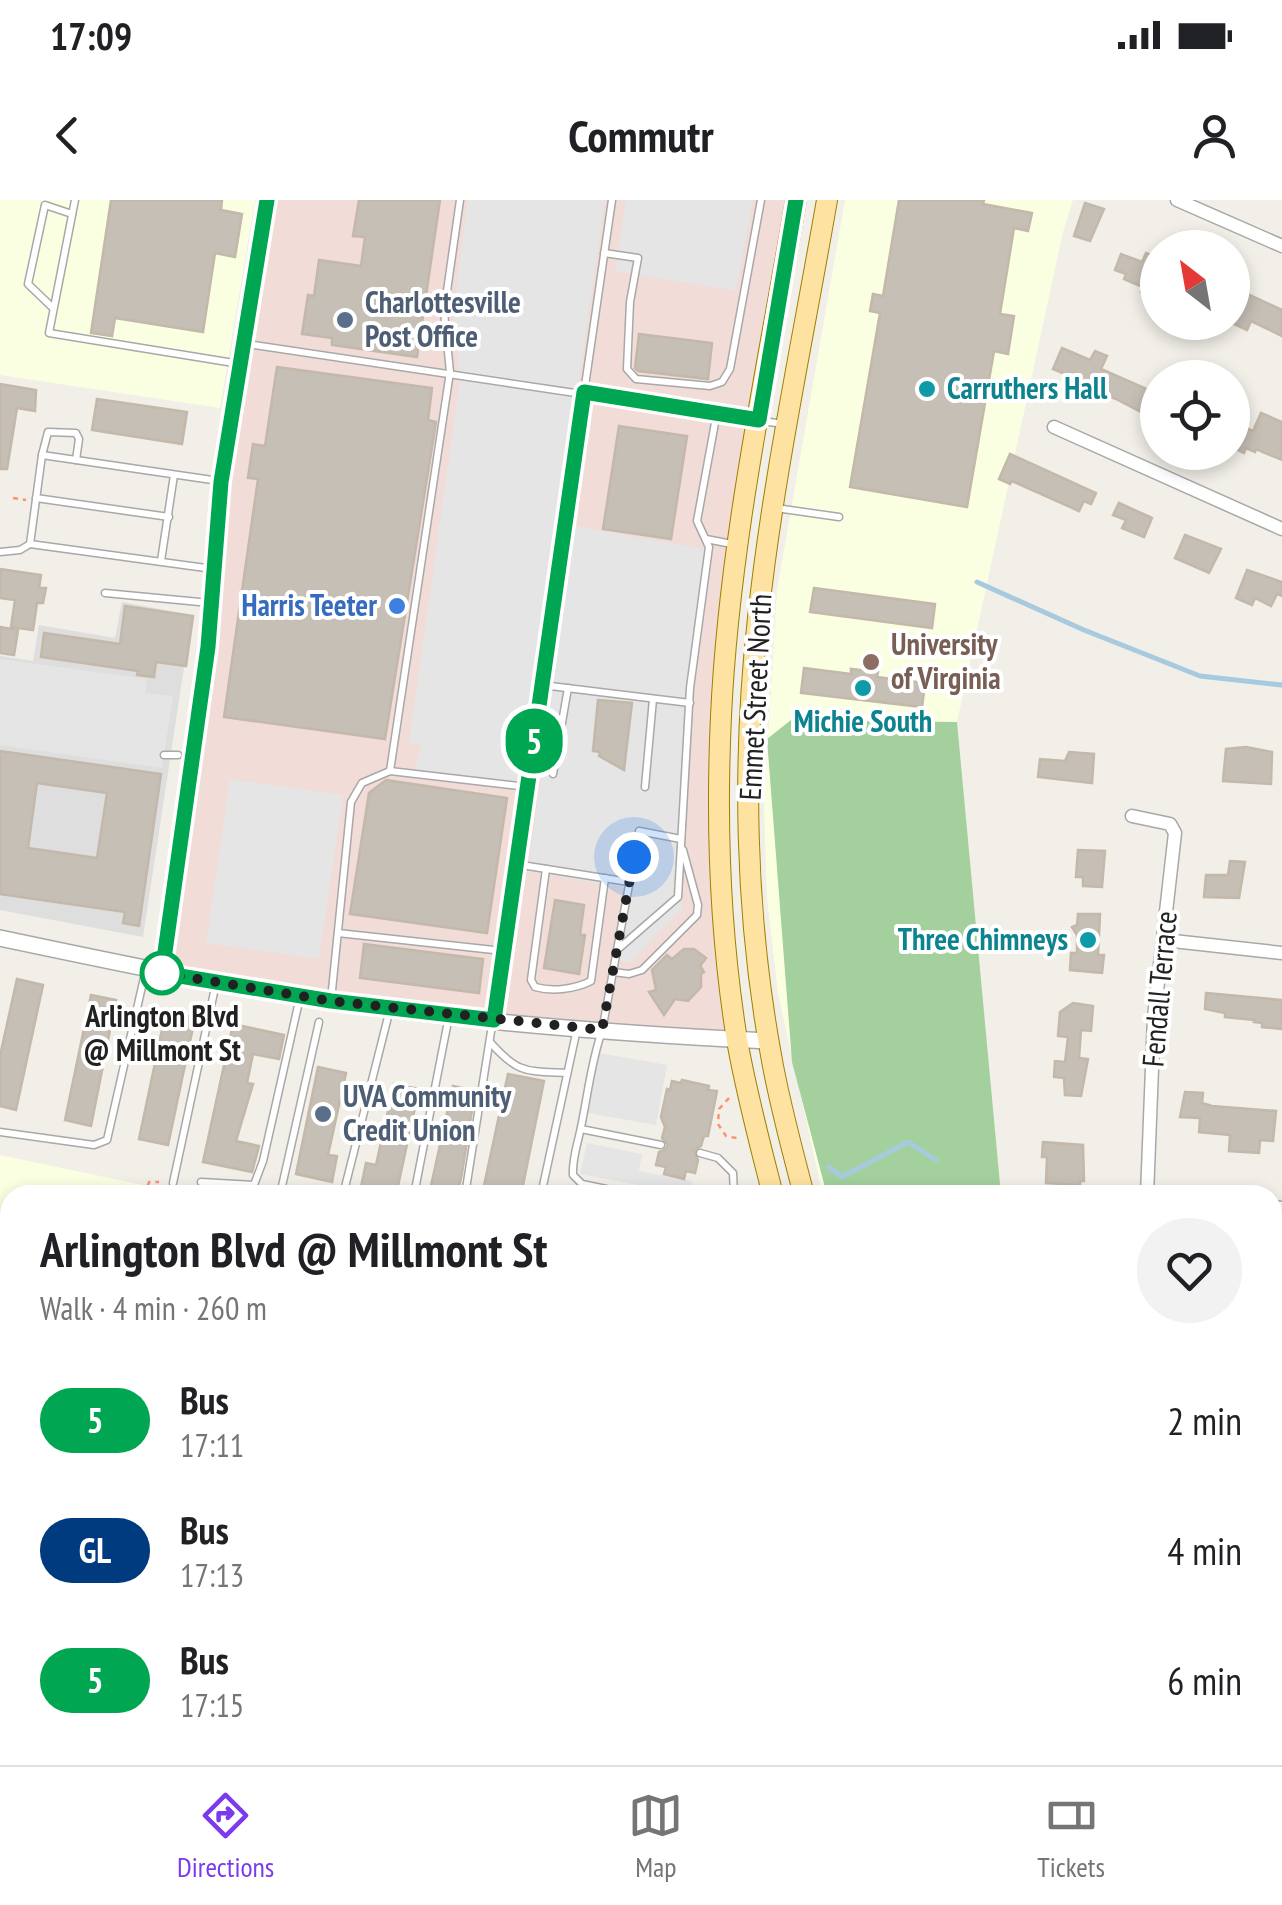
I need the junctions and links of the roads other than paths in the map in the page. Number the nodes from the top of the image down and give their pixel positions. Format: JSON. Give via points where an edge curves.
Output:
{"nodes":[{"id":1,"x":75,"y":200,"type":"edge"},
{"id":2,"x":268,"y":200,"type":"edge"},
{"id":3,"x":460,"y":200,"type":"edge"},
{"id":4,"x":612,"y":200,"type":"edge"},
{"id":5,"x":761,"y":200,"type":"edge"},
{"id":6,"x":796,"y":200,"type":"edge"},
{"id":7,"x":827,"y":200,"type":"edge"},
{"id":8,"x":1177,"y":200,"type":"edge"},
{"id":9,"x":72,"y":214,"type":"junction"},
{"id":10,"x":1282,"y":246,"type":"edge"},
{"id":11,"x":604,"y":253,"type":"junction"},
{"id":12,"x":54,"y":308,"type":"junction"},
{"id":13,"x":245,"y":344,"type":"junction"},
{"id":14,"x":242,"y":364,"type":"junction"},
{"id":15,"x":450,"y":372,"type":"junction"},
{"id":16,"x":584,"y":392,"type":"junction"},
{"id":17,"x":716,"y":412,"type":"junction"},
{"id":18,"x":759,"y":420,"type":"junction"},
{"id":19,"x":789,"y":424,"type":"junction"},
{"id":20,"x":1054,"y":427,"type":"dead end"},
{"id":21,"x":42,"y":455,"type":"junction"},
{"id":22,"x":76,"y":460,"type":"junction"},
{"id":23,"x":174,"y":475,"type":"junction"},
{"id":24,"x":221,"y":482,"type":"junction"},
{"id":25,"x":36,"y":498,"type":"junction"},
{"id":26,"x":775,"y":508,"type":"junction"},
{"id":27,"x":168,"y":517,"type":"junction"},
{"id":28,"x":838,"y":517,"type":"dead end"},
{"id":29,"x":1282,"y":529,"type":"edge"},
{"id":30,"x":706,"y":540,"type":"junction"},
{"id":31,"x":30,"y":544,"type":"junction"},
{"id":32,"x":738,"y":545,"type":"junction"},
{"id":33,"x":0,"y":552,"type":"edge"},
{"id":34,"x":161,"y":561,"type":"junction"},
{"id":35,"x":214,"y":569,"type":"junction"},
{"id":36,"x":105,"y":593,"type":"dead end"},
{"id":37,"x":211,"y":604,"type":"junction"},
{"id":38,"x":542,"y":685,"type":"junction"},
{"id":39,"x":568,"y":688,"type":"junction"},
{"id":40,"x":654,"y":698,"type":"junction"},
{"id":41,"x":690,"y":703,"type":"junction"},
{"id":42,"x":164,"y":755,"type":"dead end"},
{"id":43,"x":178,"y":755,"type":"dead end"},
{"id":44,"x":390,"y":771,"type":"junction"},
{"id":45,"x":553,"y":774,"type":"dead end"},
{"id":46,"x":528,"y":787,"type":"junction"},
{"id":47,"x":645,"y":787,"type":"dead end"},
{"id":48,"x":1132,"y":816,"type":"dead end"},
{"id":49,"x":681,"y":839,"type":"junction"},
{"id":50,"x":515,"y":864,"type":"junction"},
{"id":51,"x":546,"y":869,"type":"junction"},
{"id":52,"x":605,"y":878,"type":"junction"},
{"id":53,"x":629,"y":882,"type":"junction"},
{"id":54,"x":338,"y":933,"type":"junction"},
{"id":55,"x":0,"y":938,"type":"edge"},
{"id":56,"x":1164,"y":940,"type":"junction"},
{"id":57,"x":617,"y":950,"type":"junction"},
{"id":58,"x":503,"y":951,"type":"junction"},
{"id":59,"x":1282,"y":953,"type":"edge"},
{"id":60,"x":154,"y":971,"type":"junction"},
{"id":61,"x":613,"y":972,"type":"junction"},
{"id":62,"x":217,"y":982,"type":"junction"},
{"id":63,"x":300,"y":996,"type":"junction"},
{"id":64,"x":331,"y":1001,"type":"junction"},
{"id":65,"x":390,"y":1008,"type":"junction"},
{"id":66,"x":449,"y":1014,"type":"junction"},
{"id":67,"x":494,"y":1020,"type":"junction"},
{"id":68,"x":319,"y":1022,"type":"dead end"},
{"id":69,"x":578,"y":1028,"type":"junction"},
{"id":70,"x":602,"y":1030,"type":"junction"},
{"id":71,"x":737,"y":1040,"type":"junction"},
{"id":72,"x":490,"y":1041,"type":"junction"},
{"id":73,"x":768,"y":1041,"type":"junction"},
{"id":74,"x":568,"y":1074,"type":"junction"},
{"id":75,"x":581,"y":1129,"type":"junction"},
{"id":76,"x":0,"y":1132,"type":"edge"},
{"id":77,"x":660,"y":1146,"type":"dead end"},
{"id":78,"x":700,"y":1153,"type":"dead end"},
{"id":79,"x":200,"y":1182,"type":"dead end"},
{"id":80,"x":172,"y":1183,"type":"road end"},
{"id":81,"x":282,"y":1185,"type":"edge"},
{"id":82,"x":346,"y":1185,"type":"edge"},
{"id":83,"x":416,"y":1185,"type":"edge"},
{"id":84,"x":466,"y":1185,"type":"edge"},
{"id":85,"x":543,"y":1185,"type":"edge"},
{"id":86,"x":587,"y":1185,"type":"edge"},
{"id":87,"x":734,"y":1185,"type":"edge"},
{"id":88,"x":771,"y":1185,"type":"edge"},
{"id":89,"x":802,"y":1185,"type":"edge"},
{"id":90,"x":1147,"y":1185,"type":"edge"}],
"edges":[{"from":1,"to":9,"type":"lane"},
{"from":2,"to":13,"type":"street"},
{"from":3,"to":15,"type":"lane","via":[[444,312]]},
{"from":4,"to":11,"type":"lane"},
{"from":5,"to":11,"type":"lane","via":[[730,370],[722,382],[636,379],[627,369],[638,258]]},
{"from":6,"to":18,"type":"main road","name":"Emmet Street North"},
{"from":7,"to":19,"type":"main road","name":"Emmet Street North"},
{"from":8,"to":10,"type":"street"},
{"from":9,"to":12,"type":"lane"},
{"from":9,"to":12,"type":"lane","via":[[45,205],[34,247],[28,284]]},
{"from":11,"to":16,"type":"lane"},
{"from":12,"to":14,"type":"lane","via":[[49,333]]},
{"from":13,"to":14,"type":"street"},
{"from":13,"to":15,"type":"lane"},
{"from":14,"to":24,"type":"street"},
{"from":15,"to":16,"type":"lane"},
{"from":15,"to":44,"type":"lane"},
{"from":16,"to":17,"type":"lane"},
{"from":16,"to":38,"type":"lane"},
{"from":17,"to":18,"type":"lane"},
{"from":17,"to":30,"type":"lane","via":[[698,521]]},
{"from":18,"to":19,"type":"lane"},
{"from":18,"to":32,"type":"main road","name":"Emmet Street North"},
{"from":19,"to":26,"type":"main road","name":"Emmet Street North"},
{"from":20,"to":29,"type":"street"},
{"from":21,"to":22,"type":"lane"},
{"from":21,"to":22,"type":"lane","via":[[48,432],[76,433]]},
{"from":21,"to":25,"type":"lane"},
{"from":22,"to":23,"type":"lane"},
{"from":23,"to":24,"type":"lane"},
{"from":23,"to":27,"type":"lane"},
{"from":24,"to":35,"type":"street"},
{"from":25,"to":27,"type":"lane"},
{"from":25,"to":31,"type":"lane"},
{"from":26,"to":28,"type":"lane"},
{"from":26,"to":73,"type":"main road","name":"Emmet Street North","via":[[758,618],[750,753],[752,880]]},
{"from":27,"to":34,"type":"lane"},
{"from":30,"to":32,"type":"lane"},
{"from":30,"to":41,"type":"lane"},
{"from":31,"to":33,"type":"lane"},
{"from":31,"to":34,"type":"lane"},
{"from":32,"to":71,"type":"main road","name":"Emmet Street North","via":[[719,794]]},
{"from":34,"to":35,"type":"lane"},
{"from":35,"to":37,"type":"street"},
{"from":36,"to":37,"type":"lane"},
{"from":37,"to":60,"type":"street"},
{"from":38,"to":39,"type":"lane"},
{"from":38,"to":46,"type":"lane"},
{"from":39,"to":40,"type":"lane"},
{"from":39,"to":45,"type":"lane"},
{"from":40,"to":41,"type":"lane"},
{"from":40,"to":47,"type":"lane"},
{"from":41,"to":49,"type":"lane"},
{"from":42,"to":43,"type":"lane"},
{"from":44,"to":46,"type":"lane"},
{"from":44,"to":54,"type":"lane","via":[[362,783],[351,802]]},
{"from":46,"to":50,"type":"lane"},
{"from":48,"to":56,"type":"street","name":"Fendall Terrace","via":[[1170,824],[1175,833]]},
{"from":49,"to":53,"type":"lane","via":[[639,831]]},
{"from":49,"to":57,"type":"lane","via":[[678,897]]},
{"from":49,"to":61,"type":"lane","via":[[697,916],[642,970]]},
{"from":50,"to":51,"type":"lane"},
{"from":50,"to":58,"type":"lane"},
{"from":51,"to":52,"type":"lane"},
{"from":51,"to":52,"type":"lane","via":[[531,980],[544,989],[590,981]]},
{"from":52,"to":53,"type":"lane"},
{"from":53,"to":57,"type":"lane"},
{"from":54,"to":58,"type":"lane"},
{"from":54,"to":64,"type":"lane"},
{"from":55,"to":60,"type":"street"},
{"from":56,"to":59,"type":"street"},
{"from":56,"to":90,"type":"street","name":"Fendall Terrace"},
{"from":57,"to":61,"type":"lane"},
{"from":58,"to":67,"type":"lane"},
{"from":60,"to":62,"type":"street"},
{"from":60,"to":76,"type":"lane","via":[[107,1140],[94,1145]]},
{"from":61,"to":70,"type":"lane"},
{"from":62,"to":63,"type":"street"},
{"from":62,"to":80,"type":"lane"},
{"from":63,"to":64,"type":"street"},
{"from":63,"to":79,"type":"lane","via":[[254,1185]]},
{"from":64,"to":65,"type":"street"},
{"from":65,"to":66,"type":"street"},
{"from":65,"to":82,"type":"lane"},
{"from":66,"to":67,"type":"street"},
{"from":66,"to":83,"type":"lane"},
{"from":67,"to":69,"type":"street"},
{"from":67,"to":72,"type":"lane"},
{"from":68,"to":81,"type":"lane"},
{"from":69,"to":70,"type":"street"},
{"from":69,"to":74,"type":"lane"},
{"from":70,"to":71,"type":"street"},
{"from":70,"to":75,"type":"lane"},
{"from":71,"to":73,"type":"street"},
{"from":71,"to":88,"type":"main road","name":"Emmet Street North"},
{"from":72,"to":74,"type":"lane","via":[[513,1066]]},
{"from":72,"to":84,"type":"lane"},
{"from":73,"to":89,"type":"main road","name":"Emmet Street North"},
{"from":74,"to":85,"type":"lane"},
{"from":75,"to":77,"type":"lane"},
{"from":75,"to":86,"type":"lane","via":[[573,1175]]},
{"from":78,"to":87,"type":"lane","via":[[734,1172]]}]}
